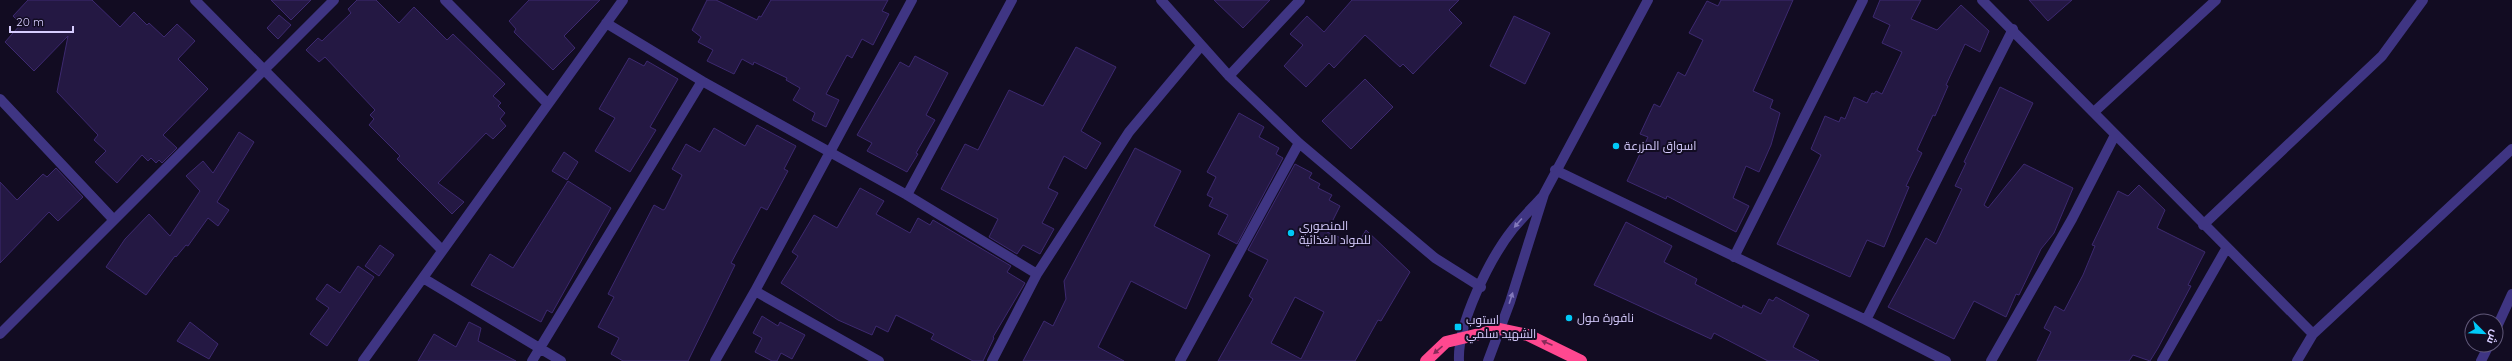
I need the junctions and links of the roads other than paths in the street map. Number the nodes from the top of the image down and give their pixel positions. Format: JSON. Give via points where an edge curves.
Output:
{"nodes":[{"id":1,"x":195,"y":0,"type":"edge"},
{"id":2,"x":334,"y":0,"type":"edge"},
{"id":3,"x":445,"y":0,"type":"edge"},
{"id":4,"x":623,"y":0,"type":"edge"},
{"id":5,"x":912,"y":0,"type":"edge"},
{"id":6,"x":1012,"y":0,"type":"edge"},
{"id":7,"x":1161,"y":0,"type":"edge"},
{"id":8,"x":1300,"y":0,"type":"edge"},
{"id":9,"x":1648,"y":0,"type":"edge"},
{"id":10,"x":1864,"y":0,"type":"edge"},
{"id":11,"x":2216,"y":0,"type":"edge"},
{"id":12,"x":2423,"y":0,"type":"edge"},
{"id":13,"x":1984,"y":1,"type":"edge"},
{"id":14,"x":606,"y":23,"type":"junction"},
{"id":15,"x":2012,"y":29,"type":"junction"},
{"id":16,"x":1202,"y":46,"type":"junction"},
{"id":17,"x":264,"y":69,"type":"junction"},
{"id":18,"x":1229,"y":76,"type":"junction"},
{"id":19,"x":702,"y":81,"type":"junction"},
{"id":20,"x":0,"y":99,"type":"edge"},
{"id":21,"x":548,"y":104,"type":"junction"},
{"id":22,"x":2094,"y":112,"type":"junction"},
{"id":23,"x":2115,"y":135,"type":"junction"},
{"id":24,"x":1299,"y":143,"type":"junction"},
{"id":25,"x":2512,"y":149,"type":"edge"},
{"id":26,"x":830,"y":153,"type":"junction"},
{"id":27,"x":1555,"y":170,"type":"junction"},
{"id":28,"x":1544,"y":194,"type":"junction"},
{"id":29,"x":907,"y":195,"type":"junction"},
{"id":30,"x":113,"y":219,"type":"junction"},
{"id":31,"x":2203,"y":225,"type":"junction"},
{"id":32,"x":2226,"y":249,"type":"junction"},
{"id":33,"x":442,"y":250,"type":"junction"},
{"id":34,"x":1734,"y":257,"type":"junction"},
{"id":35,"x":1037,"y":274,"type":"junction"},
{"id":36,"x":423,"y":278,"type":"junction"},
{"id":37,"x":1481,"y":287,"type":"junction"},
{"id":38,"x":755,"y":291,"type":"junction"},
{"id":39,"x":2512,"y":294,"type":"edge"},
{"id":40,"x":2503,"y":313,"type":"edge"},
{"id":41,"x":1866,"y":320,"type":"junction"},
{"id":42,"x":1500,"y":329,"type":"junction"},
{"id":43,"x":0,"y":334,"type":"edge"},
{"id":44,"x":2313,"y":334,"type":"junction"},
{"id":45,"x":1461,"y":338,"type":"junction"},
{"id":46,"x":539,"y":348,"type":"junction"},
{"id":47,"x":363,"y":361,"type":"edge"},
{"id":48,"x":532,"y":361,"type":"edge"},
{"id":49,"x":561,"y":361,"type":"edge"},
{"id":50,"x":714,"y":361,"type":"edge"},
{"id":51,"x":879,"y":361,"type":"edge"},
{"id":52,"x":992,"y":361,"type":"edge"},
{"id":53,"x":1180,"y":361,"type":"edge"},
{"id":54,"x":1426,"y":361,"type":"edge"},
{"id":55,"x":1459,"y":361,"type":"edge"},
{"id":56,"x":1488,"y":361,"type":"edge"},
{"id":57,"x":1582,"y":361,"type":"edge"},
{"id":58,"x":1946,"y":361,"type":"edge"},
{"id":59,"x":1991,"y":361,"type":"edge"},
{"id":60,"x":2162,"y":361,"type":"edge"},
{"id":61,"x":2297,"y":361,"type":"edge"}],
"edges":[{"from":1,"to":17,"type":"street"},
{"from":2,"to":17,"type":"street"},
{"from":3,"to":21,"type":"street"},
{"from":4,"to":14,"type":"street"},
{"from":5,"to":26,"type":"street"},
{"from":6,"to":29,"type":"street"},
{"from":7,"to":16,"type":"street"},
{"from":8,"to":18,"type":"street"},
{"from":9,"to":27,"type":"street"},
{"from":10,"to":34,"type":"street"},
{"from":11,"to":22,"type":"street"},
{"from":12,"to":31,"type":"street","via":[[2382,56]]},
{"from":13,"to":15,"type":"street"},
{"from":14,"to":19,"type":"street"},
{"from":14,"to":21,"type":"street"},
{"from":15,"to":22,"type":"street"},
{"from":15,"to":41,"type":"street"},
{"from":16,"to":18,"type":"street"},
{"from":16,"to":35,"type":"street","via":[[1128,132]]},
{"from":17,"to":30,"type":"street"},
{"from":17,"to":33,"type":"street"},
{"from":18,"to":24,"type":"street"},
{"from":19,"to":26,"type":"street"},
{"from":19,"to":46,"type":"street"},
{"from":20,"to":30,"type":"street"},
{"from":21,"to":33,"type":"street"},
{"from":22,"to":23,"type":"street"},
{"from":23,"to":31,"type":"street"},
{"from":23,"to":59,"type":"street","via":[[2072,219]]},
{"from":24,"to":37,"type":"street","via":[[1435,258]]},
{"from":24,"to":53,"type":"street"},
{"from":25,"to":44,"type":"street"},
{"from":26,"to":29,"type":"street"},
{"from":26,"to":38,"type":"street"},
{"from":27,"to":28,"type":"street"},
{"from":27,"to":34,"type":"street"},
{"from":28,"to":37,"type":"street","one_way":true,"via":[[1513,230]]},
{"from":42,"to":28,"type":"street","one_way":true},
{"from":29,"to":35,"type":"street"},
{"from":30,"to":43,"type":"street"},
{"from":31,"to":32,"type":"street"},
{"from":32,"to":44,"type":"street"},
{"from":32,"to":60,"type":"street"},
{"from":33,"to":36,"type":"street"},
{"from":34,"to":41,"type":"street"},
{"from":35,"to":52,"type":"street"},
{"from":36,"to":46,"type":"street"},
{"from":36,"to":47,"type":"street"},
{"from":37,"to":45,"type":"street"},
{"from":38,"to":50,"type":"street"},
{"from":38,"to":51,"type":"street"},
{"from":39,"to":40,"type":"street"},
{"from":41,"to":58,"type":"street"},
{"from":42,"to":45,"type":"highway"},
{"from":42,"to":56,"type":"street"},
{"from":57,"to":42,"type":"highway","one_way":true,"via":[[1528,335]]},
{"from":44,"to":61,"type":"street"},
{"from":45,"to":54,"type":"highway","one_way":true,"via":[[1446,342]]},
{"from":45,"to":55,"type":"street"},
{"from":46,"to":48,"type":"street"},
{"from":46,"to":49,"type":"street"}]}
